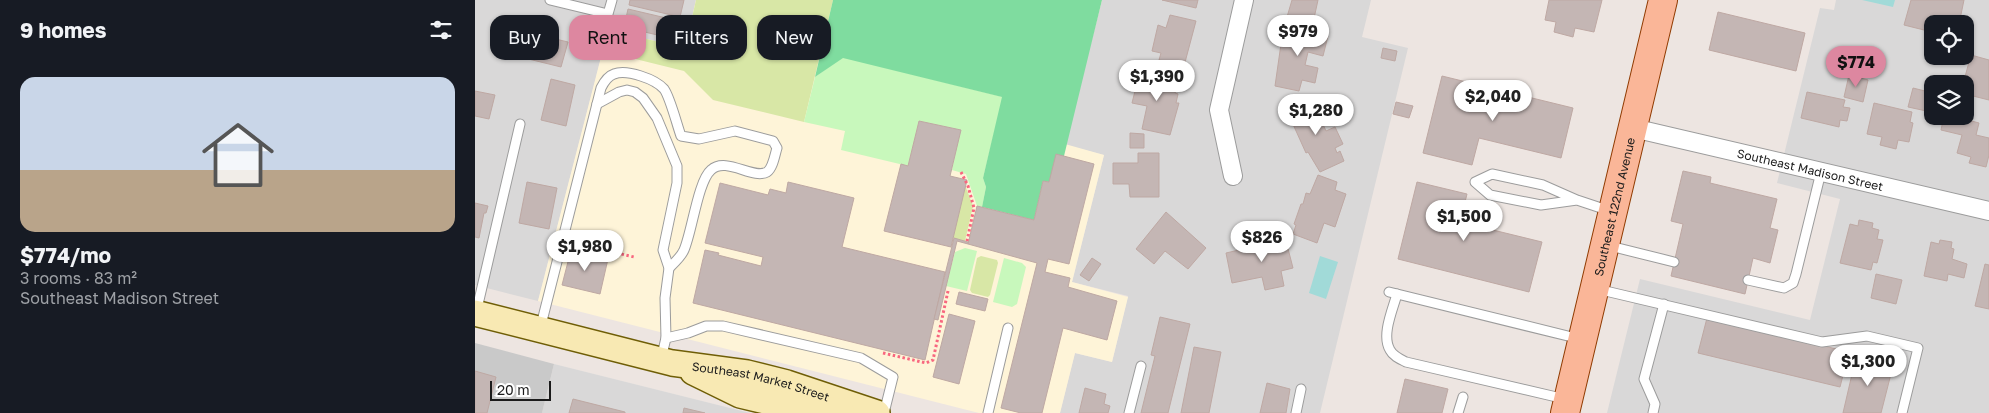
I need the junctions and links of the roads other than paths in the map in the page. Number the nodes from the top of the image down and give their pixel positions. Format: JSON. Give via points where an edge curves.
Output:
{"nodes":[{"id":1,"x":550,"y":0,"type":"edge"},
{"id":2,"x":612,"y":0,"type":"edge"},
{"id":3,"x":1244,"y":0,"type":"edge"},
{"id":4,"x":1663,"y":0,"type":"edge"},
{"id":5,"x":597,"y":104,"type":"junction"},
{"id":6,"x":520,"y":124,"type":"dead end"},
{"id":7,"x":1633,"y":128,"type":"junction"},
{"id":8,"x":1821,"y":172,"type":"junction"},
{"id":9,"x":1233,"y":176,"type":"dead end"},
{"id":10,"x":1577,"y":200,"type":"junction"},
{"id":11,"x":1989,"y":211,"type":"edge"},
{"id":12,"x":1613,"y":212,"type":"junction"},
{"id":13,"x":1605,"y":245,"type":"junction"},
{"id":14,"x":1674,"y":262,"type":"dead end"},
{"id":15,"x":669,"y":268,"type":"junction"},
{"id":16,"x":1748,"y":280,"type":"dead end"},
{"id":17,"x":1595,"y":288,"type":"junction"},
{"id":18,"x":1664,"y":304,"type":"junction"},
{"id":19,"x":475,"y":313,"type":"edge"},
{"id":20,"x":1008,"y":328,"type":"dead end"},
{"id":21,"x":540,"y":329,"type":"junction"},
{"id":22,"x":1582,"y":340,"type":"junction"},
{"id":23,"x":666,"y":354,"type":"junction"},
{"id":24,"x":1141,"y":366,"type":"dead end"},
{"id":25,"x":1301,"y":389,"type":"dead end"},
{"id":26,"x":1463,"y":397,"type":"dead end"},
{"id":27,"x":1566,"y":406,"type":"edge"},
{"id":28,"x":860,"y":413,"type":"edge"},
{"id":29,"x":877,"y":413,"type":"edge"},
{"id":30,"x":885,"y":413,"type":"edge"},
{"id":31,"x":988,"y":413,"type":"edge"},
{"id":32,"x":1129,"y":413,"type":"edge"},
{"id":33,"x":1296,"y":413,"type":"edge"},
{"id":34,"x":1458,"y":413,"type":"edge"},
{"id":35,"x":1653,"y":413,"type":"edge"},
{"id":36,"x":1902,"y":413,"type":"edge"}],
"edges":[{"from":1,"to":2,"type":"lane","via":[[608,14]]},
{"from":3,"to":9,"type":"street","via":[[1219,110]]},
{"from":4,"to":7,"type":"main road","name":"Southeast 122nd Avenue"},
{"from":5,"to":15,"type":"lane","via":[[627,90],[643,98],[657,118],[677,166],[677,183],[663,250]]},
{"from":5,"to":15,"type":"lane","via":[[601,88],[614,74],[623,72],[651,78],[665,90],[681,136],[699,139],[735,131],[773,140],[777,148],[767,172],[760,174],[729,166],[711,170],[704,182],[683,252]]},
{"from":5,"to":21,"type":"lane"},
{"from":6,"to":19,"type":"lane"},
{"from":7,"to":8,"type":"street","name":"Southeast Madison Street"},
{"from":7,"to":12,"type":"main road","name":"Southeast 122nd Avenue"},
{"from":8,"to":11,"type":"street","name":"Southeast Madison Street"},
{"from":8,"to":16,"type":"lane","via":[[1793,283],[1784,288]]},
{"from":10,"to":10,"type":"lane","via":[[1543,185],[1493,174],[1475,182],[1490,195],[1541,205]]},
{"from":10,"to":12,"type":"lane"},
{"from":12,"to":13,"type":"main road","name":"Southeast 122nd Avenue"},
{"from":13,"to":14,"type":"lane"},
{"from":13,"to":17,"type":"main road","name":"Southeast 122nd Avenue"},
{"from":15,"to":23,"type":"lane","via":[[665,298]]},
{"from":17,"to":18,"type":"lane"},
{"from":17,"to":22,"type":"main road","name":"Southeast 122nd Avenue"},
{"from":18,"to":35,"type":"lane","via":[[1644,379],[1655,404]]},
{"from":18,"to":36,"type":"lane","via":[[1822,342],[1867,336],[1918,348]]},
{"from":19,"to":21,"type":"street","name":"Southeast Market Street"},
{"from":20,"to":31,"type":"lane"},
{"from":21,"to":23,"type":"street","name":"Southeast Market Street"},
{"from":22,"to":27,"type":"main road","name":"Southeast 122nd Avenue"},
{"from":22,"to":27,"type":"lane","via":[[1393,293],[1387,335],[1389,349],[1396,357]]},
{"from":23,"to":28,"type":"street","name":"Southeast Market Street","via":[[739,395],[781,405]]},
{"from":23,"to":29,"type":"street","name":"Southeast Market Street","via":[[773,379]]},
{"from":23,"to":30,"type":"lane","via":[[688,333],[706,326],[723,326],[861,358],[893,377]]},
{"from":24,"to":32,"type":"lane"},
{"from":25,"to":33,"type":"lane"},
{"from":26,"to":34,"type":"lane"}]}
